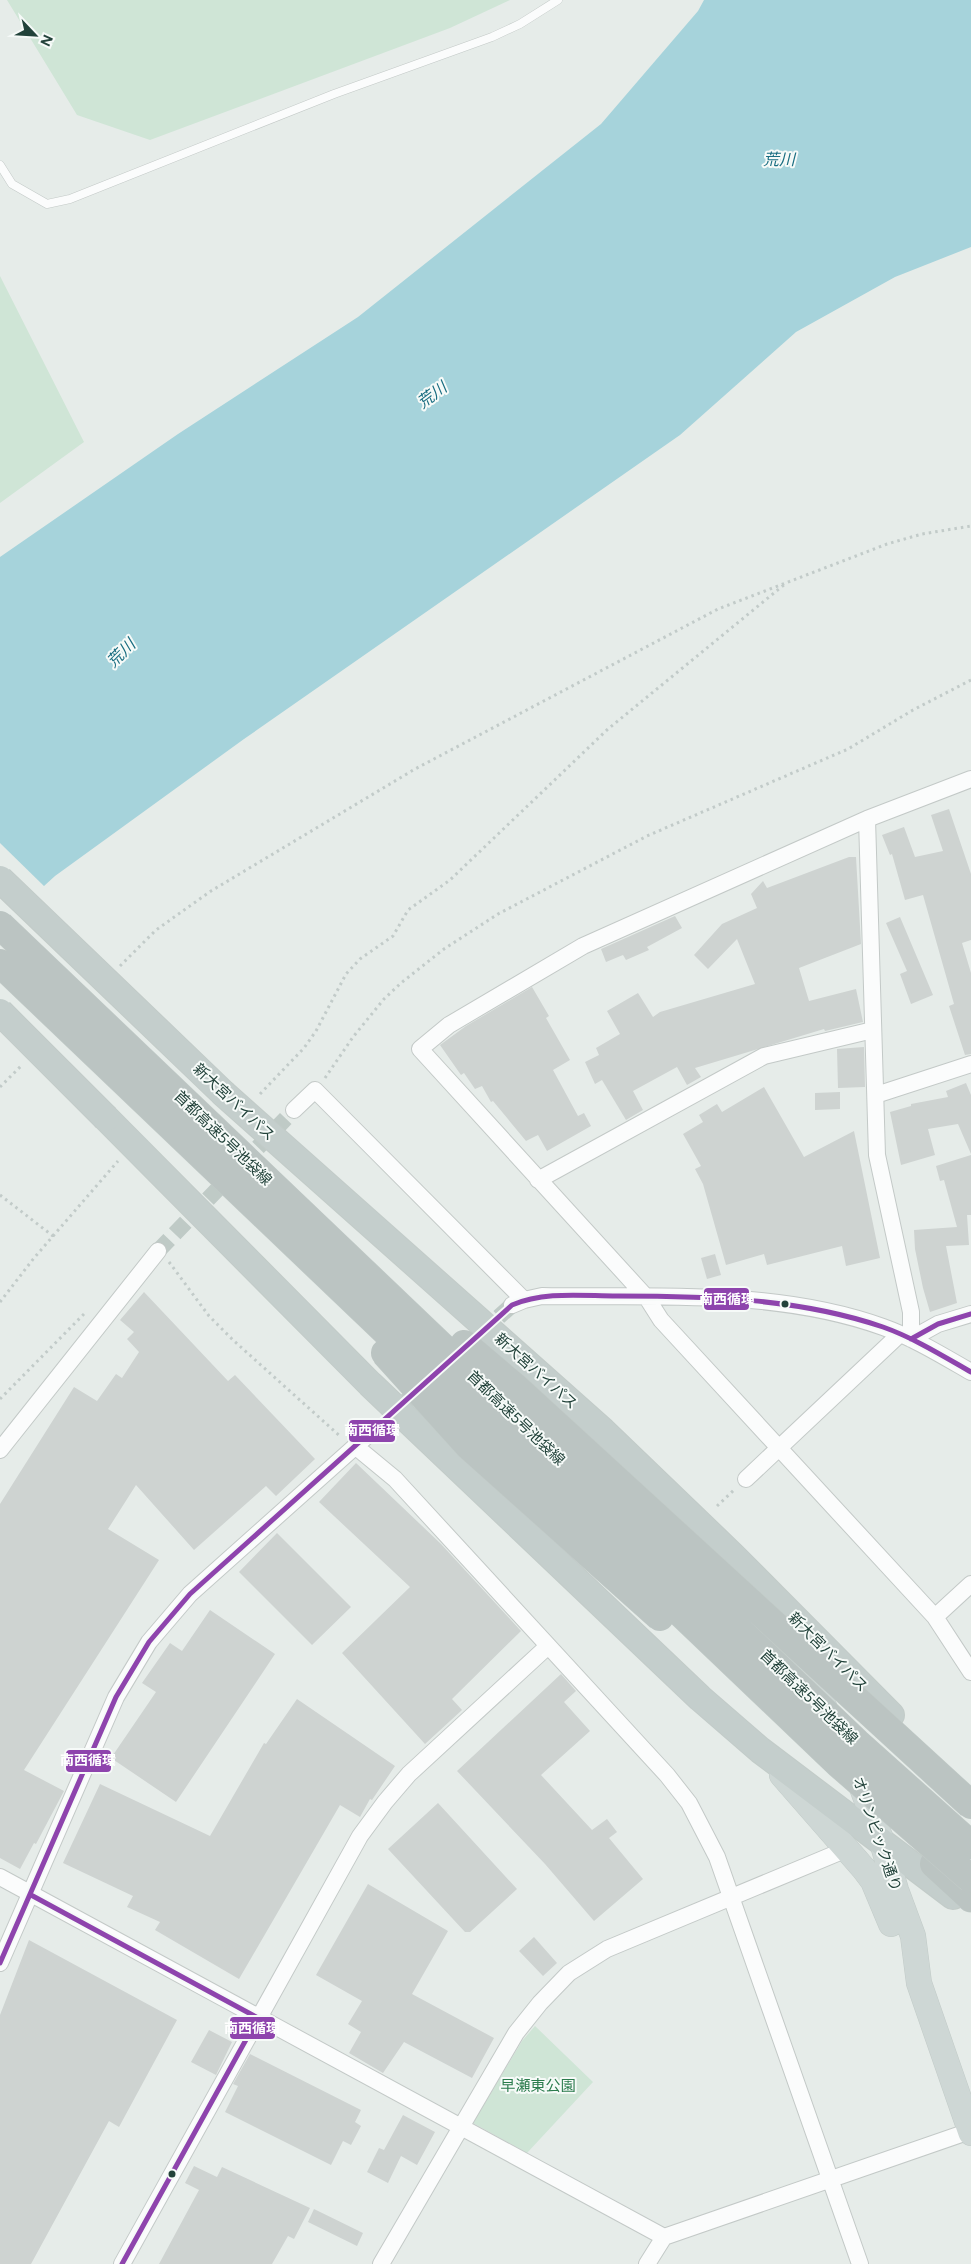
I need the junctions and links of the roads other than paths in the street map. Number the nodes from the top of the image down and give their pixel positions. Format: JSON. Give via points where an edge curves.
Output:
{"nodes":[{"id":1,"x":558,"y":0,"type":"edge"},
{"id":2,"x":0,"y":165,"type":"edge"},
{"id":3,"x":971,"y":779,"type":"edge"},
{"id":4,"x":867,"y":819,"type":"junction"},
{"id":5,"x":0,"y":880,"type":"edge"},
{"id":6,"x":0,"y":924,"type":"edge"},
{"id":7,"x":0,"y":963,"type":"edge"},
{"id":8,"x":0,"y":1012,"type":"edge"},
{"id":9,"x":873,"y":1030,"type":"junction"},
{"id":10,"x":971,"y":1064,"type":"edge"},
{"id":11,"x":876,"y":1096,"type":"junction"},
{"id":12,"x":294,"y":1110,"type":"tunnel mouth"},
{"id":13,"x":258,"y":1171,"type":"junction"},
{"id":14,"x":538,"y":1180,"type":"junction"},
{"id":15,"x":240,"y":1193,"type":"junction"},
{"id":16,"x":158,"y":1251,"type":"tunnel mouth"},
{"id":17,"x":646,"y":1298,"type":"junction"},
{"id":18,"x":971,"y":1314,"type":"edge"},
{"id":19,"x":906,"y":1337,"type":"junction"},
{"id":20,"x":971,"y":1372,"type":"edge"},
{"id":21,"x":368,"y":1435,"type":"tunnel mouth"},
{"id":22,"x":354,"y":1446,"type":"junction"},
{"id":23,"x":780,"y":1447,"type":"junction"},
{"id":24,"x":0,"y":1450,"type":"edge"},
{"id":25,"x":746,"y":1480,"type":"road end"},
{"id":26,"x":732,"y":1556,"type":"junction"},
{"id":27,"x":971,"y":1584,"type":"edge"},
{"id":28,"x":935,"y":1617,"type":"junction"},
{"id":29,"x":548,"y":1646,"type":"junction"},
{"id":30,"x":971,"y":1672,"type":"edge"},
{"id":31,"x":760,"y":1750,"type":"junction"},
{"id":32,"x":971,"y":1796,"type":"edge"},
{"id":33,"x":971,"y":1805,"type":"edge"},
{"id":34,"x":882,"y":1842,"type":"junction"},
{"id":35,"x":971,"y":1845,"type":"edge"},
{"id":36,"x":847,"y":1849,"type":"junction"},
{"id":37,"x":0,"y":1877,"type":"edge"},
{"id":38,"x":971,"y":1879,"type":"edge"},
{"id":39,"x":31,"y":1895,"type":"junction"},
{"id":40,"x":732,"y":1897,"type":"junction"},
{"id":41,"x":971,"y":1898,"type":"edge"},
{"id":42,"x":971,"y":1910,"type":"edge"},
{"id":43,"x":0,"y":1963,"type":"edge"},
{"id":44,"x":919,"y":1983,"type":"junction"},
{"id":45,"x":258,"y":2018,"type":"junction"},
{"id":46,"x":461,"y":2127,"type":"junction"},
{"id":47,"x":971,"y":2132,"type":"edge"},
{"id":48,"x":831,"y":2179,"type":"junction"},
{"id":49,"x":664,"y":2237,"type":"junction"},
{"id":50,"x":122,"y":2264,"type":"edge"},
{"id":51,"x":381,"y":2264,"type":"edge"},
{"id":52,"x":648,"y":2264,"type":"edge"},
{"id":53,"x":860,"y":2264,"type":"edge"}],
"edges":[{"from":1,"to":2,"type":"lane","via":[[492,37],[334,94],[70,199],[47,204],[12,184]]},
{"from":3,"to":4,"type":"street"},
{"from":4,"to":9,"type":"street"},
{"from":4,"to":14,"type":"street","via":[[583,946],[449,1025],[420,1049]]},
{"from":5,"to":26,"type":"highway","name":"新大宮バイパス","bridge":true,"via":[[224,1094],[596,1424]]},
{"from":6,"to":13,"type":"highway","name":"首都高速5号池袋線","bridge":true},
{"from":7,"to":15,"type":"highway","name":"首都高速5号池袋線","bridge":true},
{"from":8,"to":31,"type":"highway","bridge":true,"via":[[370,1384],[700,1698]]},
{"from":9,"to":11,"type":"street"},
{"from":9,"to":14,"type":"street","via":[[764,1056]]},
{"from":10,"to":11,"type":"street"},
{"from":11,"to":19,"type":"street","via":[[877,1155],[912,1312]]},
{"from":12,"to":17,"type":"street","via":[[315,1090],[518,1303],[542,1296]]},
{"from":13,"to":33,"type":"highway","bridge":true,"via":[[516,1388]]},
{"from":13,"to":35,"type":"highway","name":"首都高速5号池袋線","bridge":true,"via":[[857,1743]]},
{"from":14,"to":17,"type":"street"},
{"from":15,"to":38,"type":"highway","name":"首都高速5号池袋線","bridge":true,"via":[[839,1764]]},
{"from":15,"to":41,"type":"highway","bridge":true,"via":[[468,1446]]},
{"from":16,"to":24,"type":"street"},
{"from":17,"to":19,"type":"street","via":[[783,1303],[848,1316]]},
{"from":17,"to":23,"type":"street","via":[[661,1320]]},
{"from":18,"to":19,"type":"street"},
{"from":19,"to":20,"type":"street"},
{"from":19,"to":23,"type":"street"},
{"from":21,"to":22,"type":"street"},
{"from":22,"to":29,"type":"street","via":[[395,1479]]},
{"from":22,"to":39,"type":"street","via":[[190,1594],[149,1642],[116,1697]]},
{"from":23,"to":25,"type":"street"},
{"from":23,"to":28,"type":"street"},
{"from":26,"to":32,"type":"highway","name":"新大宮バイパス"},
{"from":26,"to":34,"type":"main road","name":"オリンピック通り","via":[[847,1747]]},
{"from":27,"to":28,"type":"street"},
{"from":28,"to":30,"type":"street"},
{"from":29,"to":40,"type":"street","via":[[689,1803],[713,1849]]},
{"from":29,"to":45,"type":"street","via":[[409,1774],[385,1802],[360,1836]]},
{"from":31,"to":34,"type":"highway"},
{"from":31,"to":36,"type":"main road"},
{"from":34,"to":42,"type":"highway"},
{"from":34,"to":44,"type":"main road","name":"オリンピック通り","via":[[913,1936]]},
{"from":36,"to":40,"type":"street"},
{"from":36,"to":44,"type":"main road","via":[[873,1880],[898,1944]]},
{"from":37,"to":39,"type":"street"},
{"from":39,"to":43,"type":"street"},
{"from":39,"to":45,"type":"street"},
{"from":40,"to":46,"type":"street","via":[[607,1949],[569,1973],[516,2033]]},
{"from":40,"to":48,"type":"street"},
{"from":44,"to":47,"type":"main road","name":"オリンピック通り"},
{"from":45,"to":46,"type":"street"},
{"from":45,"to":50,"type":"street"},
{"from":46,"to":49,"type":"street"},
{"from":46,"to":51,"type":"street"},
{"from":47,"to":48,"type":"street"},
{"from":48,"to":49,"type":"street"},
{"from":48,"to":53,"type":"street"},
{"from":49,"to":52,"type":"street"}]}
